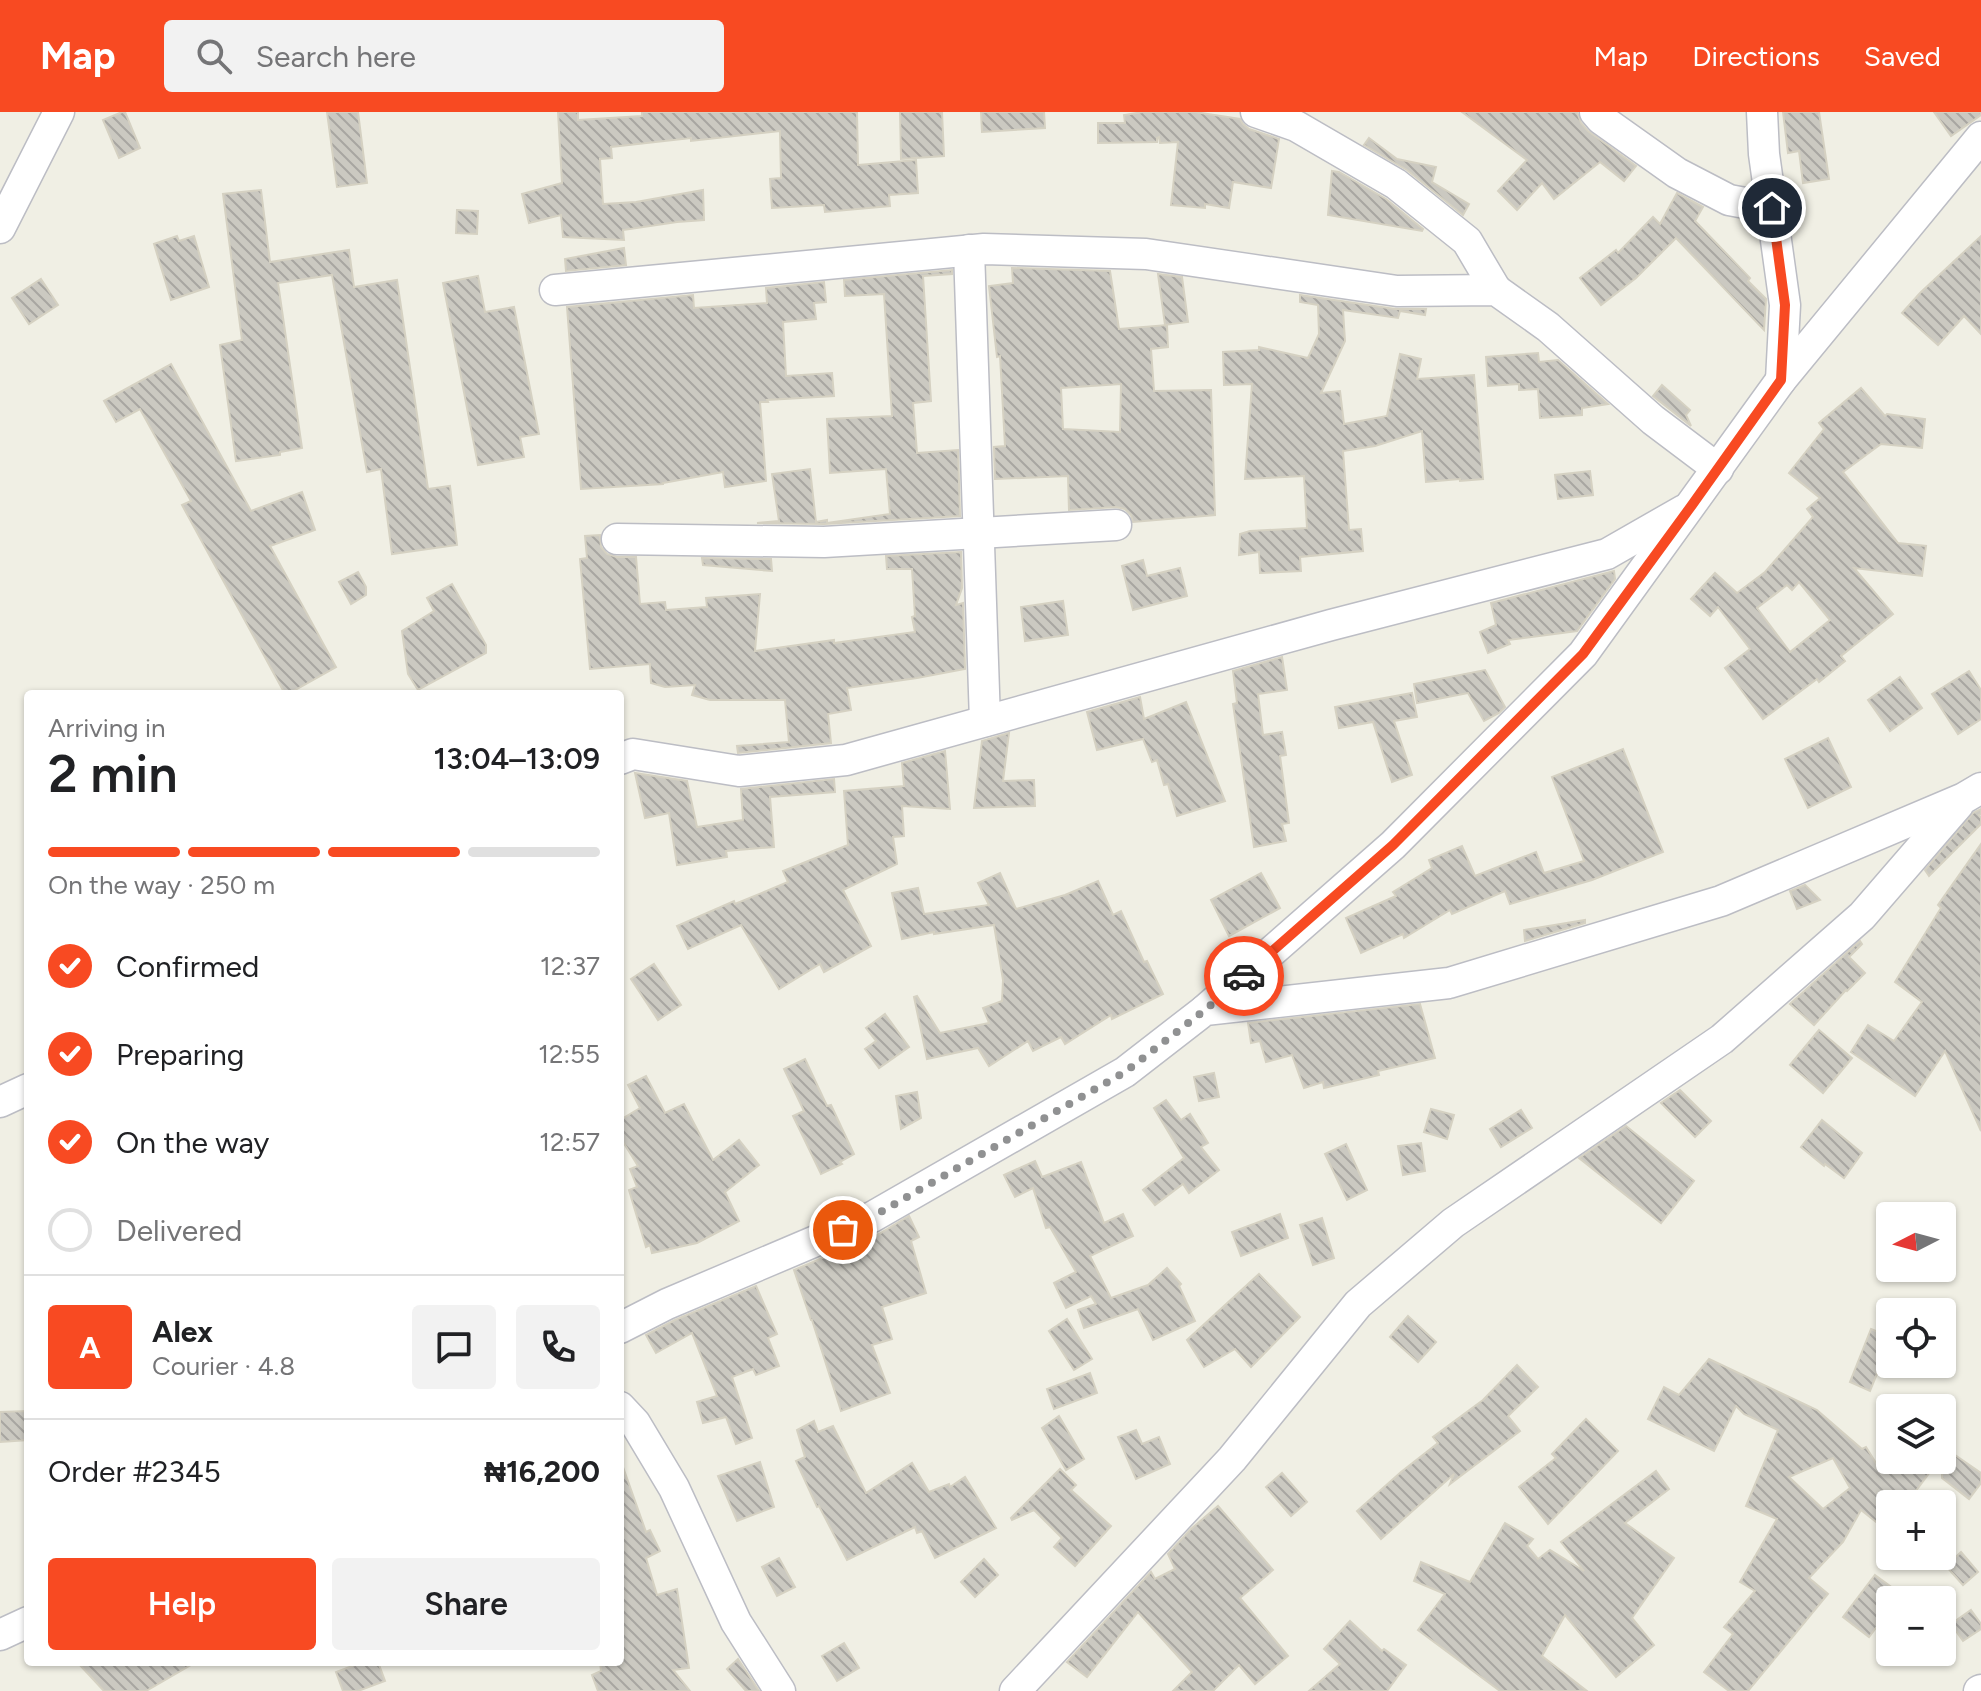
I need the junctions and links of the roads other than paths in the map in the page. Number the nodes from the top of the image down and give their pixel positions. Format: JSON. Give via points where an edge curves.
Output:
{"nodes":[{"id":1,"x":59,"y":112,"type":"edge"},
{"id":2,"x":1256,"y":112,"type":"edge"},
{"id":3,"x":1595,"y":112,"type":"edge"},
{"id":4,"x":1762,"y":112,"type":"edge"},
{"id":5,"x":1981,"y":137,"type":"edge"},
{"id":6,"x":1772,"y":208,"type":"junction"},
{"id":7,"x":0,"y":228,"type":"edge"},
{"id":8,"x":969,"y":250,"type":"junction"},
{"id":9,"x":555,"y":290,"type":"dead end"},
{"id":10,"x":1496,"y":290,"type":"junction"},
{"id":11,"x":1781,"y":380,"type":"junction"},
{"id":12,"x":1718,"y":469,"type":"junction"},
{"id":13,"x":1692,"y":505,"type":"junction"},
{"id":14,"x":1116,"y":525,"type":"dead end"},
{"id":15,"x":978,"y":533,"type":"junction"},
{"id":16,"x":617,"y":539,"type":"dead end"},
{"id":17,"x":985,"y":721,"type":"junction"},
{"id":18,"x":624,"y":757,"type":"edge"},
{"id":19,"x":1973,"y":793,"type":"edge"},
{"id":20,"x":1205,"y":1010,"type":"junction"},
{"id":21,"x":24,"y":1091,"type":"edge"},
{"id":22,"x":0,"y":1102,"type":"edge"},
{"id":23,"x":624,"y":1326,"type":"edge"},
{"id":24,"x":624,"y":1411,"type":"edge"},
{"id":25,"x":24,"y":1624,"type":"edge"},
{"id":26,"x":0,"y":1635,"type":"edge"},
{"id":27,"x":780,"y":1691,"type":"edge"},
{"id":28,"x":1015,"y":1691,"type":"edge"}],
"edges":[{"from":1,"to":7,"type":"street"},
{"from":2,"to":10,"type":"street","via":[[1296,126],[1396,184],[1467,241]]},
{"from":3,"to":6,"type":"street","via":[[1677,173],[1729,200]]},
{"from":4,"to":6,"type":"street"},
{"from":5,"to":11,"type":"street"},
{"from":6,"to":11,"type":"street","via":[[1785,305]]},
{"from":8,"to":9,"type":"street"},
{"from":8,"to":10,"type":"street","via":[[1146,254],[1397,291]]},
{"from":8,"to":15,"type":"street"},
{"from":10,"to":12,"type":"street"},
{"from":11,"to":12,"type":"street"},
{"from":12,"to":13,"type":"street"},
{"from":13,"to":17,"type":"street","via":[[1607,554]]},
{"from":13,"to":20,"type":"street","via":[[1583,654],[1393,845]]},
{"from":14,"to":15,"type":"street"},
{"from":15,"to":16,"type":"street","via":[[824,542]]},
{"from":15,"to":17,"type":"street"},
{"from":17,"to":18,"type":"street","via":[[846,760],[739,771],[633,754]]},
{"from":19,"to":20,"type":"street","via":[[1721,901],[1449,983]]},
{"from":19,"to":28,"type":"street","via":[[1862,916],[1722,1039],[1453,1223],[1358,1304],[1232,1459]]},
{"from":20,"to":23,"type":"street","via":[[1125,1072],[872,1217]]},
{"from":21,"to":22,"type":"street"},
{"from":24,"to":27,"type":"street","via":[[674,1488],[736,1622]]},
{"from":25,"to":26,"type":"street"}]}
